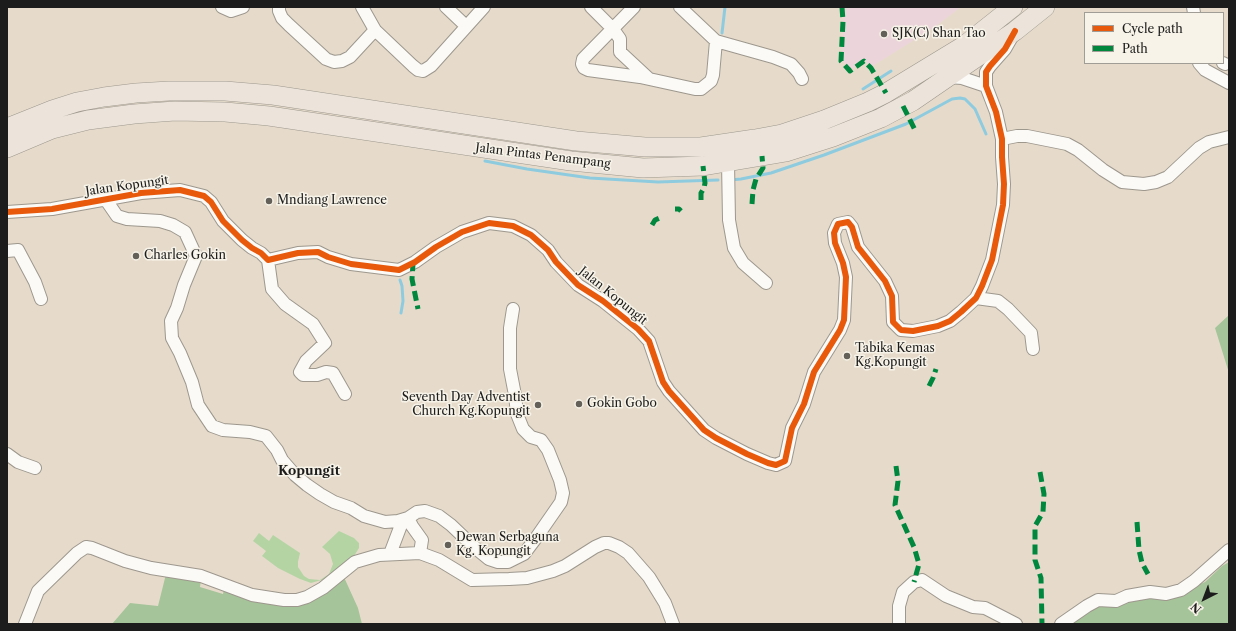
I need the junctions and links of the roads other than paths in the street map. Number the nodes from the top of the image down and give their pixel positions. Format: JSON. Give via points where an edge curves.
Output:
{"nodes":[{"id":1,"x":222,"y":7,"type":"edge"},
{"id":2,"x":243,"y":7,"type":"edge"},
{"id":3,"x":279,"y":7,"type":"edge"},
{"id":4,"x":362,"y":7,"type":"edge"},
{"id":5,"x":446,"y":7,"type":"edge"},
{"id":6,"x":484,"y":7,"type":"edge"},
{"id":7,"x":591,"y":7,"type":"edge"},
{"id":8,"x":634,"y":7,"type":"edge"},
{"id":9,"x":680,"y":7,"type":"edge"},
{"id":10,"x":1013,"y":7,"type":"edge"},
{"id":11,"x":1045,"y":7,"type":"edge"},
{"id":12,"x":466,"y":26,"type":"junction"},
{"id":13,"x":613,"y":29,"type":"junction"},
{"id":14,"x":375,"y":30,"type":"junction"},
{"id":15,"x":1015,"y":31,"type":"junction"},
{"id":16,"x":716,"y":41,"type":"junction"},
{"id":17,"x":1200,"y":64,"type":"edge"},
{"id":18,"x":948,"y":77,"type":"junction"},
{"id":19,"x":649,"y":79,"type":"junction"},
{"id":20,"x":802,"y":79,"type":"dead end"},
{"id":21,"x":1229,"y":83,"type":"edge"},
{"id":22,"x":986,"y":86,"type":"junction"},
{"id":23,"x":400,"y":114,"type":"junction"},
{"id":24,"x":7,"y":128,"type":"edge"},
{"id":25,"x":398,"y":135,"type":"junction"},
{"id":26,"x":1229,"y":137,"type":"edge"},
{"id":27,"x":1002,"y":139,"type":"junction"},
{"id":28,"x":7,"y":148,"type":"edge"},
{"id":29,"x":728,"y":162,"type":"junction"},
{"id":30,"x":106,"y":200,"type":"junction"},
{"id":31,"x":7,"y":212,"type":"edge"},
{"id":32,"x":7,"y":250,"type":"edge"},
{"id":33,"x":268,"y":260,"type":"junction"},
{"id":34,"x":766,"y":284,"type":"dead end"},
{"id":35,"x":976,"y":298,"type":"junction"},
{"id":36,"x":41,"y":299,"type":"dead end"},
{"id":37,"x":513,"y":309,"type":"dead end"},
{"id":38,"x":1033,"y":348,"type":"dead end"},
{"id":39,"x":344,"y":394,"type":"dead end"},
{"id":40,"x":7,"y":454,"type":"edge"},
{"id":41,"x":35,"y":468,"type":"dead end"},
{"id":42,"x":403,"y":520,"type":"junction"},
{"id":43,"x":1229,"y":550,"type":"edge"},
{"id":44,"x":420,"y":553,"type":"junction"},
{"id":45,"x":390,"y":554,"type":"junction"},
{"id":46,"x":25,"y":624,"type":"edge"},
{"id":47,"x":673,"y":624,"type":"edge"},
{"id":48,"x":900,"y":624,"type":"edge"},
{"id":49,"x":1016,"y":624,"type":"edge"},
{"id":50,"x":1061,"y":624,"type":"edge"}],
"edges":[{"from":1,"to":2,"type":"street","via":[[231,11]]},
{"from":3,"to":14,"type":"street","via":[[282,18],[289,25],[326,59],[334,62],[350,57]]},
{"from":4,"to":14,"type":"street"},
{"from":5,"to":12,"type":"street"},
{"from":6,"to":12,"type":"street"},
{"from":7,"to":13,"type":"street"},
{"from":8,"to":13,"type":"street"},
{"from":9,"to":16,"type":"street"},
{"from":10,"to":23,"type":"main road","name":"Jalan Pintas Penampang","via":[[965,45],[886,93],[824,120],[782,134],[755,139],[701,147],[645,148],[576,141]]},
{"from":11,"to":15,"type":"main road","name":"Jalan Pintas Penampang"},
{"from":12,"to":14,"type":"street","via":[[431,66],[423,71],[413,66]]},
{"from":13,"to":19,"type":"street","via":[[620,39],[620,52]]},
{"from":13,"to":19,"type":"street","via":[[583,60],[584,68]]},
{"from":15,"to":18,"type":"main road","name":"Jalan Pintas Penampang"},
{"from":15,"to":22,"type":"street","via":[[1005,49],[986,72]]},
{"from":16,"to":19,"type":"street","via":[[713,75],[711,82],[706,86],[695,89]]},
{"from":16,"to":20,"type":"street","via":[[791,64]]},
{"from":17,"to":21,"type":"street","via":[[1212,75]]},
{"from":18,"to":22,"type":"street","via":[[962,78]]},
{"from":18,"to":29,"type":"main road","name":"Jalan Pintas Penampang","via":[[913,101],[833,137],[786,152]]},
{"from":22,"to":27,"type":"street","name":"Jalan Kopungit","via":[[996,112]]},
{"from":23,"to":24,"type":"main road","name":"Jalan Pintas Penampang","via":[[273,95],[224,91],[169,91],[78,102]]},
{"from":23,"to":25,"type":"main road"},
{"from":25,"to":28,"type":"main road","name":"Jalan Pintas Penampang","via":[[269,116],[175,111],[88,120],[52,129]]},
{"from":25,"to":29,"type":"main road","name":"Jalan Pintas Penampang","via":[[571,161],[643,168],[703,166]]},
{"from":26,"to":27,"type":"street","via":[[1209,142],[1199,148],[1168,177],[1144,184],[1122,182],[1067,144],[1027,136]]},
{"from":27,"to":35,"type":"street","name":"Jalan Kopungit","via":[[1003,205],[992,260]]},
{"from":29,"to":34,"type":"street","via":[[729,220],[734,248],[743,263]]},
{"from":30,"to":31,"type":"street","name":"Jalan Kopungit","via":[[52,209]]},
{"from":30,"to":33,"type":"street","name":"Jalan Kopungit","via":[[155,191],[180,190],[204,196],[242,240]]},
{"from":30,"to":42,"type":"street","via":[[117,216],[160,221],[185,232],[196,256],[171,321],[172,338],[192,382],[198,405],[212,426],[266,436],[294,475],[320,494],[364,516],[385,522]]},
{"from":32,"to":36,"type":"street","via":[[18,250]]},
{"from":33,"to":35,"type":"street","name":"Jalan Kopungit","via":[[298,253],[318,252],[350,264],[399,270],[462,232],[489,223],[513,226],[536,239],[578,285],[603,300],[638,329],[649,341],[663,382],[704,430],[747,454],[776,465],[786,461],[792,428],[804,404],[814,372],[844,320],[846,277],[835,243],[834,233],[838,224],[848,222],[858,246],[885,281],[892,296],[893,322],[901,330],[913,331],[950,321]]},
{"from":33,"to":39,"type":"street","via":[[272,289],[285,304],[313,324],[325,343],[306,361],[300,372],[303,375],[316,376],[326,372],[333,373]]},
{"from":35,"to":38,"type":"street","via":[[998,301],[1008,309],[1030,334]]},
{"from":37,"to":42,"type":"street","via":[[510,369],[517,414],[523,429],[530,437],[541,440],[548,450],[560,480],[561,502],[524,554],[508,562],[489,559],[439,516],[425,511],[417,512]]},
{"from":40,"to":41,"type":"street","via":[[18,462]]},
{"from":42,"to":44,"type":"street","via":[[412,526],[422,540]]},
{"from":42,"to":45,"type":"street"},
{"from":43,"to":50,"type":"street","via":[[1181,590],[1166,594],[1150,592],[1127,596],[1116,601],[1098,600]]},
{"from":44,"to":45,"type":"street"},
{"from":44,"to":47,"type":"street","via":[[439,560],[472,580],[509,579],[527,578],[553,571],[595,547],[609,543],[628,553],[649,576],[665,603]]},
{"from":45,"to":46,"type":"street","via":[[355,562],[323,588],[307,597],[284,600],[252,595],[200,576],[151,568],[86,548],[77,553],[38,591]]},
{"from":48,"to":49,"type":"street","via":[[899,606],[903,592],[914,582],[922,580],[946,596],[973,607],[985,608]]}]}
